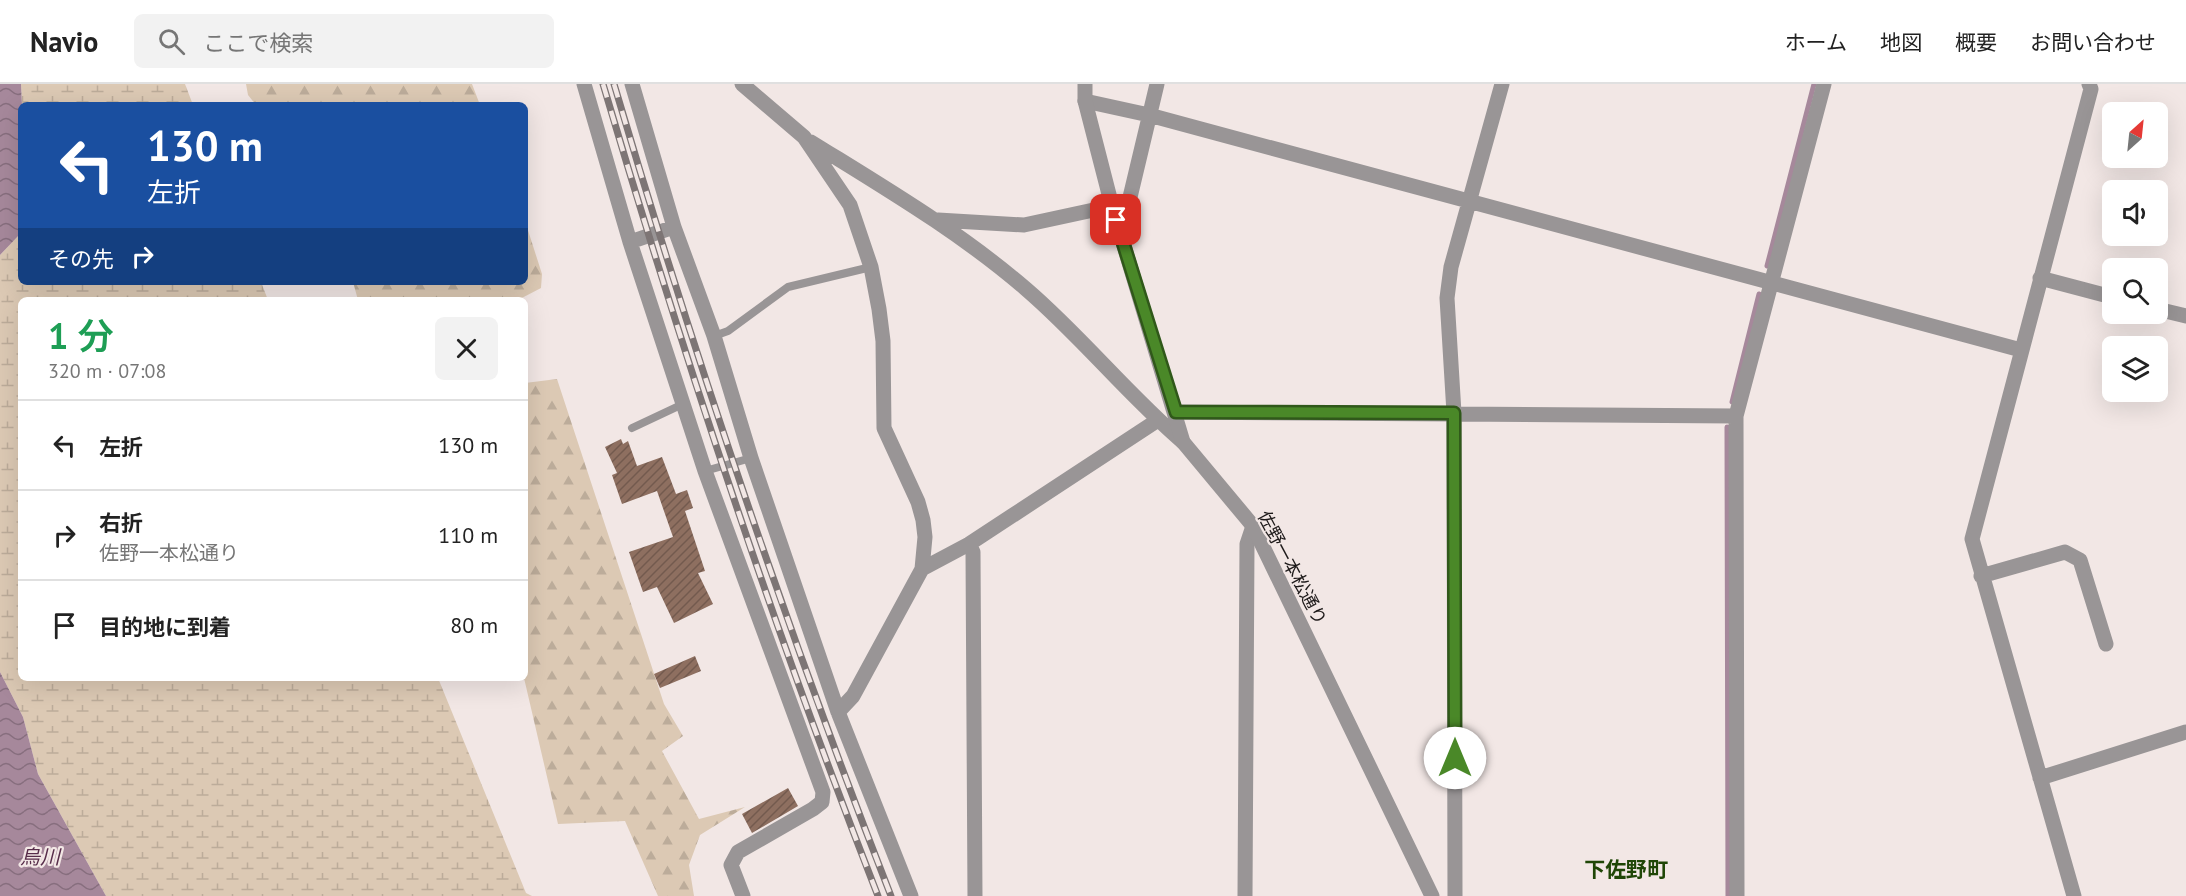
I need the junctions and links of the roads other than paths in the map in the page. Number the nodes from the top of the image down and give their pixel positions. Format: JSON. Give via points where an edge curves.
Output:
{"nodes":[{"id":1,"x":584,"y":84,"type":"edge"},
{"id":2,"x":632,"y":84,"type":"edge"},
{"id":3,"x":742,"y":84,"type":"edge"},
{"id":4,"x":1085,"y":84,"type":"edge"},
{"id":5,"x":1157,"y":84,"type":"edge"},
{"id":6,"x":1502,"y":84,"type":"edge"},
{"id":7,"x":1824,"y":84,"type":"edge"},
{"id":8,"x":2089,"y":84,"type":"edge"},
{"id":9,"x":1085,"y":101,"type":"junction"},
{"id":10,"x":1149,"y":115,"type":"junction"},
{"id":11,"x":804,"y":137,"type":"junction"},
{"id":12,"x":1469,"y":203,"type":"junction"},
{"id":13,"x":1112,"y":206,"type":"junction"},
{"id":14,"x":938,"y":220,"type":"junction"},
{"id":15,"x":674,"y":227,"type":"junction"},
{"id":16,"x":1121,"y":235,"type":"junction"},
{"id":17,"x":630,"y":242,"type":"junction"},
{"id":18,"x":871,"y":267,"type":"junction"},
{"id":19,"x":2040,"y":278,"type":"junction"},
{"id":20,"x":1773,"y":282,"type":"junction"},
{"id":21,"x":2102,"y":294,"type":"edge"},
{"id":22,"x":2168,"y":312,"type":"edge"},
{"id":23,"x":2186,"y":316,"type":"edge"},
{"id":24,"x":714,"y":336,"type":"junction"},
{"id":25,"x":2021,"y":350,"type":"junction"},
{"id":26,"x":683,"y":404,"type":"junction"},
{"id":27,"x":1176,"y":412,"type":"junction"},
{"id":28,"x":1454,"y":413,"type":"junction"},
{"id":29,"x":1736,"y":416,"type":"junction"},
{"id":30,"x":1158,"y":420,"type":"junction"},
{"id":31,"x":632,"y":428,"type":"dead end"},
{"id":32,"x":1183,"y":442,"type":"junction"},
{"id":33,"x":752,"y":458,"type":"junction"},
{"id":34,"x":705,"y":471,"type":"junction"},
{"id":35,"x":1252,"y":526,"type":"junction"},
{"id":36,"x":969,"y":544,"type":"junction"},
{"id":37,"x":922,"y":569,"type":"junction"},
{"id":38,"x":1981,"y":576,"type":"junction"},
{"id":39,"x":2106,"y":644,"type":"dead end"},
{"id":40,"x":838,"y":712,"type":"junction"},
{"id":41,"x":2186,"y":732,"type":"edge"},
{"id":42,"x":2040,"y":778,"type":"junction"},
{"id":43,"x":743,"y":896,"type":"edge"},
{"id":44,"x":911,"y":896,"type":"edge"},
{"id":45,"x":975,"y":896,"type":"edge"},
{"id":46,"x":1245,"y":896,"type":"edge"},
{"id":47,"x":1432,"y":896,"type":"edge"},
{"id":48,"x":1455,"y":896,"type":"edge"},
{"id":49,"x":1737,"y":896,"type":"edge"},
{"id":50,"x":2074,"y":896,"type":"edge"}],
"edges":[{"from":1,"to":17,"type":"street"},
{"from":2,"to":15,"type":"street"},
{"from":3,"to":11,"type":"street"},
{"from":4,"to":9,"type":"street","name":"佐野一本松通り"},
{"from":5,"to":10,"type":"street"},
{"from":6,"to":12,"type":"street"},
{"from":7,"to":20,"type":"street"},
{"from":8,"to":19,"type":"street","via":[[2091,89]]},
{"from":9,"to":10,"type":"street"},
{"from":9,"to":13,"type":"street","name":"佐野一本松通り"},
{"from":10,"to":12,"type":"street"},
{"from":10,"to":16,"type":"street"},
{"from":11,"to":14,"type":"street"},
{"from":11,"to":18,"type":"street","via":[[850,205]]},
{"from":12,"to":20,"type":"street"},
{"from":12,"to":28,"type":"street","via":[[1451,267],[1447,298]]},
{"from":13,"to":14,"type":"street","via":[[1023,225]]},
{"from":13,"to":16,"type":"street","name":"佐野一本松通り"},
{"from":14,"to":30,"type":"street","via":[[1029,291]]},
{"from":15,"to":17,"type":"street"},
{"from":15,"to":24,"type":"street"},
{"from":16,"to":27,"type":"street","name":"佐野一本松通り"},
{"from":17,"to":26,"type":"street"},
{"from":18,"to":24,"type":"lane","via":[[788,287],[728,331]]},
{"from":18,"to":37,"type":"street","via":[[883,341],[884,428],[923,520],[926,537]]},
{"from":19,"to":21,"type":"street"},
{"from":19,"to":25,"type":"street"},
{"from":20,"to":25,"type":"street"},
{"from":20,"to":29,"type":"street"},
{"from":22,"to":23,"type":"street"},
{"from":24,"to":33,"type":"street"},
{"from":25,"to":38,"type":"street","via":[[1972,539]]},
{"from":26,"to":31,"type":"lane"},
{"from":26,"to":34,"type":"street"},
{"from":27,"to":28,"type":"street"},
{"from":27,"to":32,"type":"street","name":"佐野一本松通り"},
{"from":28,"to":29,"type":"street"},
{"from":28,"to":48,"type":"street"},
{"from":29,"to":49,"type":"street"},
{"from":30,"to":32,"type":"street"},
{"from":30,"to":36,"type":"street"},
{"from":32,"to":35,"type":"street","name":"佐野一本松通り"},
{"from":33,"to":34,"type":"lane"},
{"from":33,"to":40,"type":"street"},
{"from":34,"to":43,"type":"street","via":[[823,792],[822,802],[813,809],[738,852],[731,865]]},
{"from":35,"to":46,"type":"street","via":[[1247,544]]},
{"from":35,"to":47,"type":"street","name":"佐野一本松通り"},
{"from":36,"to":37,"type":"street"},
{"from":36,"to":45,"type":"street","via":[[973,552]]},
{"from":37,"to":40,"type":"street","via":[[854,696]]},
{"from":38,"to":39,"type":"street","via":[[2065,552],[2080,560]]},
{"from":38,"to":42,"type":"street"},
{"from":40,"to":44,"type":"street"},
{"from":41,"to":42,"type":"street"},
{"from":42,"to":50,"type":"street"}]}
